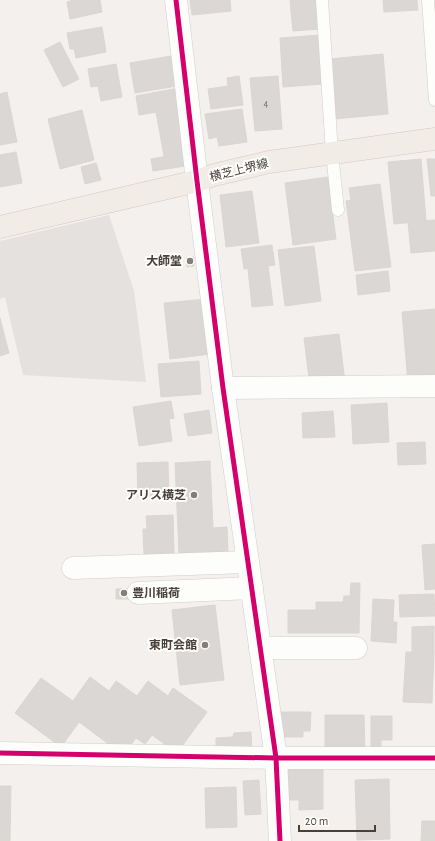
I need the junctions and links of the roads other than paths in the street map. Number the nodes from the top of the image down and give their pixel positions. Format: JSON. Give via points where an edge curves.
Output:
{"nodes":[{"id":1,"x":176,"y":0,"type":"edge"},
{"id":2,"x":322,"y":0,"type":"edge"},
{"id":3,"x":428,"y":0,"type":"edge"},
{"id":4,"x":435,"y":100,"type":"edge"},
{"id":5,"x":435,"y":139,"type":"edge"},
{"id":6,"x":332,"y":153,"type":"junction"},
{"id":7,"x":197,"y":181,"type":"junction"},
{"id":8,"x":338,"y":210,"type":"dead end"},
{"id":9,"x":0,"y":227,"type":"edge"},
{"id":10,"x":435,"y":386,"type":"edge"},
{"id":11,"x":223,"y":388,"type":"junction"},
{"id":12,"x":248,"y":562,"type":"junction"},
{"id":13,"x":73,"y":568,"type":"dead end"},
{"id":14,"x":252,"y":588,"type":"junction"},
{"id":15,"x":138,"y":592,"type":"dead end"},
{"id":16,"x":260,"y":648,"type":"junction"},
{"id":17,"x":356,"y":648,"type":"dead end"},
{"id":18,"x":0,"y":753,"type":"edge"},
{"id":19,"x":276,"y":758,"type":"junction"},
{"id":20,"x":435,"y":758,"type":"edge"},
{"id":21,"x":280,"y":841,"type":"edge"}],
"edges":[{"from":1,"to":7,"type":"street"},
{"from":2,"to":6,"type":"lane"},
{"from":3,"to":4,"type":"lane"},
{"from":5,"to":6,"type":"main road","name":"横芝上堺線"},
{"from":6,"to":7,"type":"main road","name":"横芝上堺線","via":[[269,162]]},
{"from":6,"to":8,"type":"lane"},
{"from":7,"to":9,"type":"main road","name":"横芝上堺線"},
{"from":7,"to":11,"type":"street"},
{"from":10,"to":11,"type":"street"},
{"from":11,"to":12,"type":"street"},
{"from":12,"to":13,"type":"street"},
{"from":12,"to":14,"type":"street"},
{"from":14,"to":15,"type":"street"},
{"from":14,"to":16,"type":"street"},
{"from":16,"to":17,"type":"street"},
{"from":16,"to":19,"type":"street"},
{"from":18,"to":19,"type":"street"},
{"from":19,"to":20,"type":"street"},
{"from":19,"to":21,"type":"street"}]}
